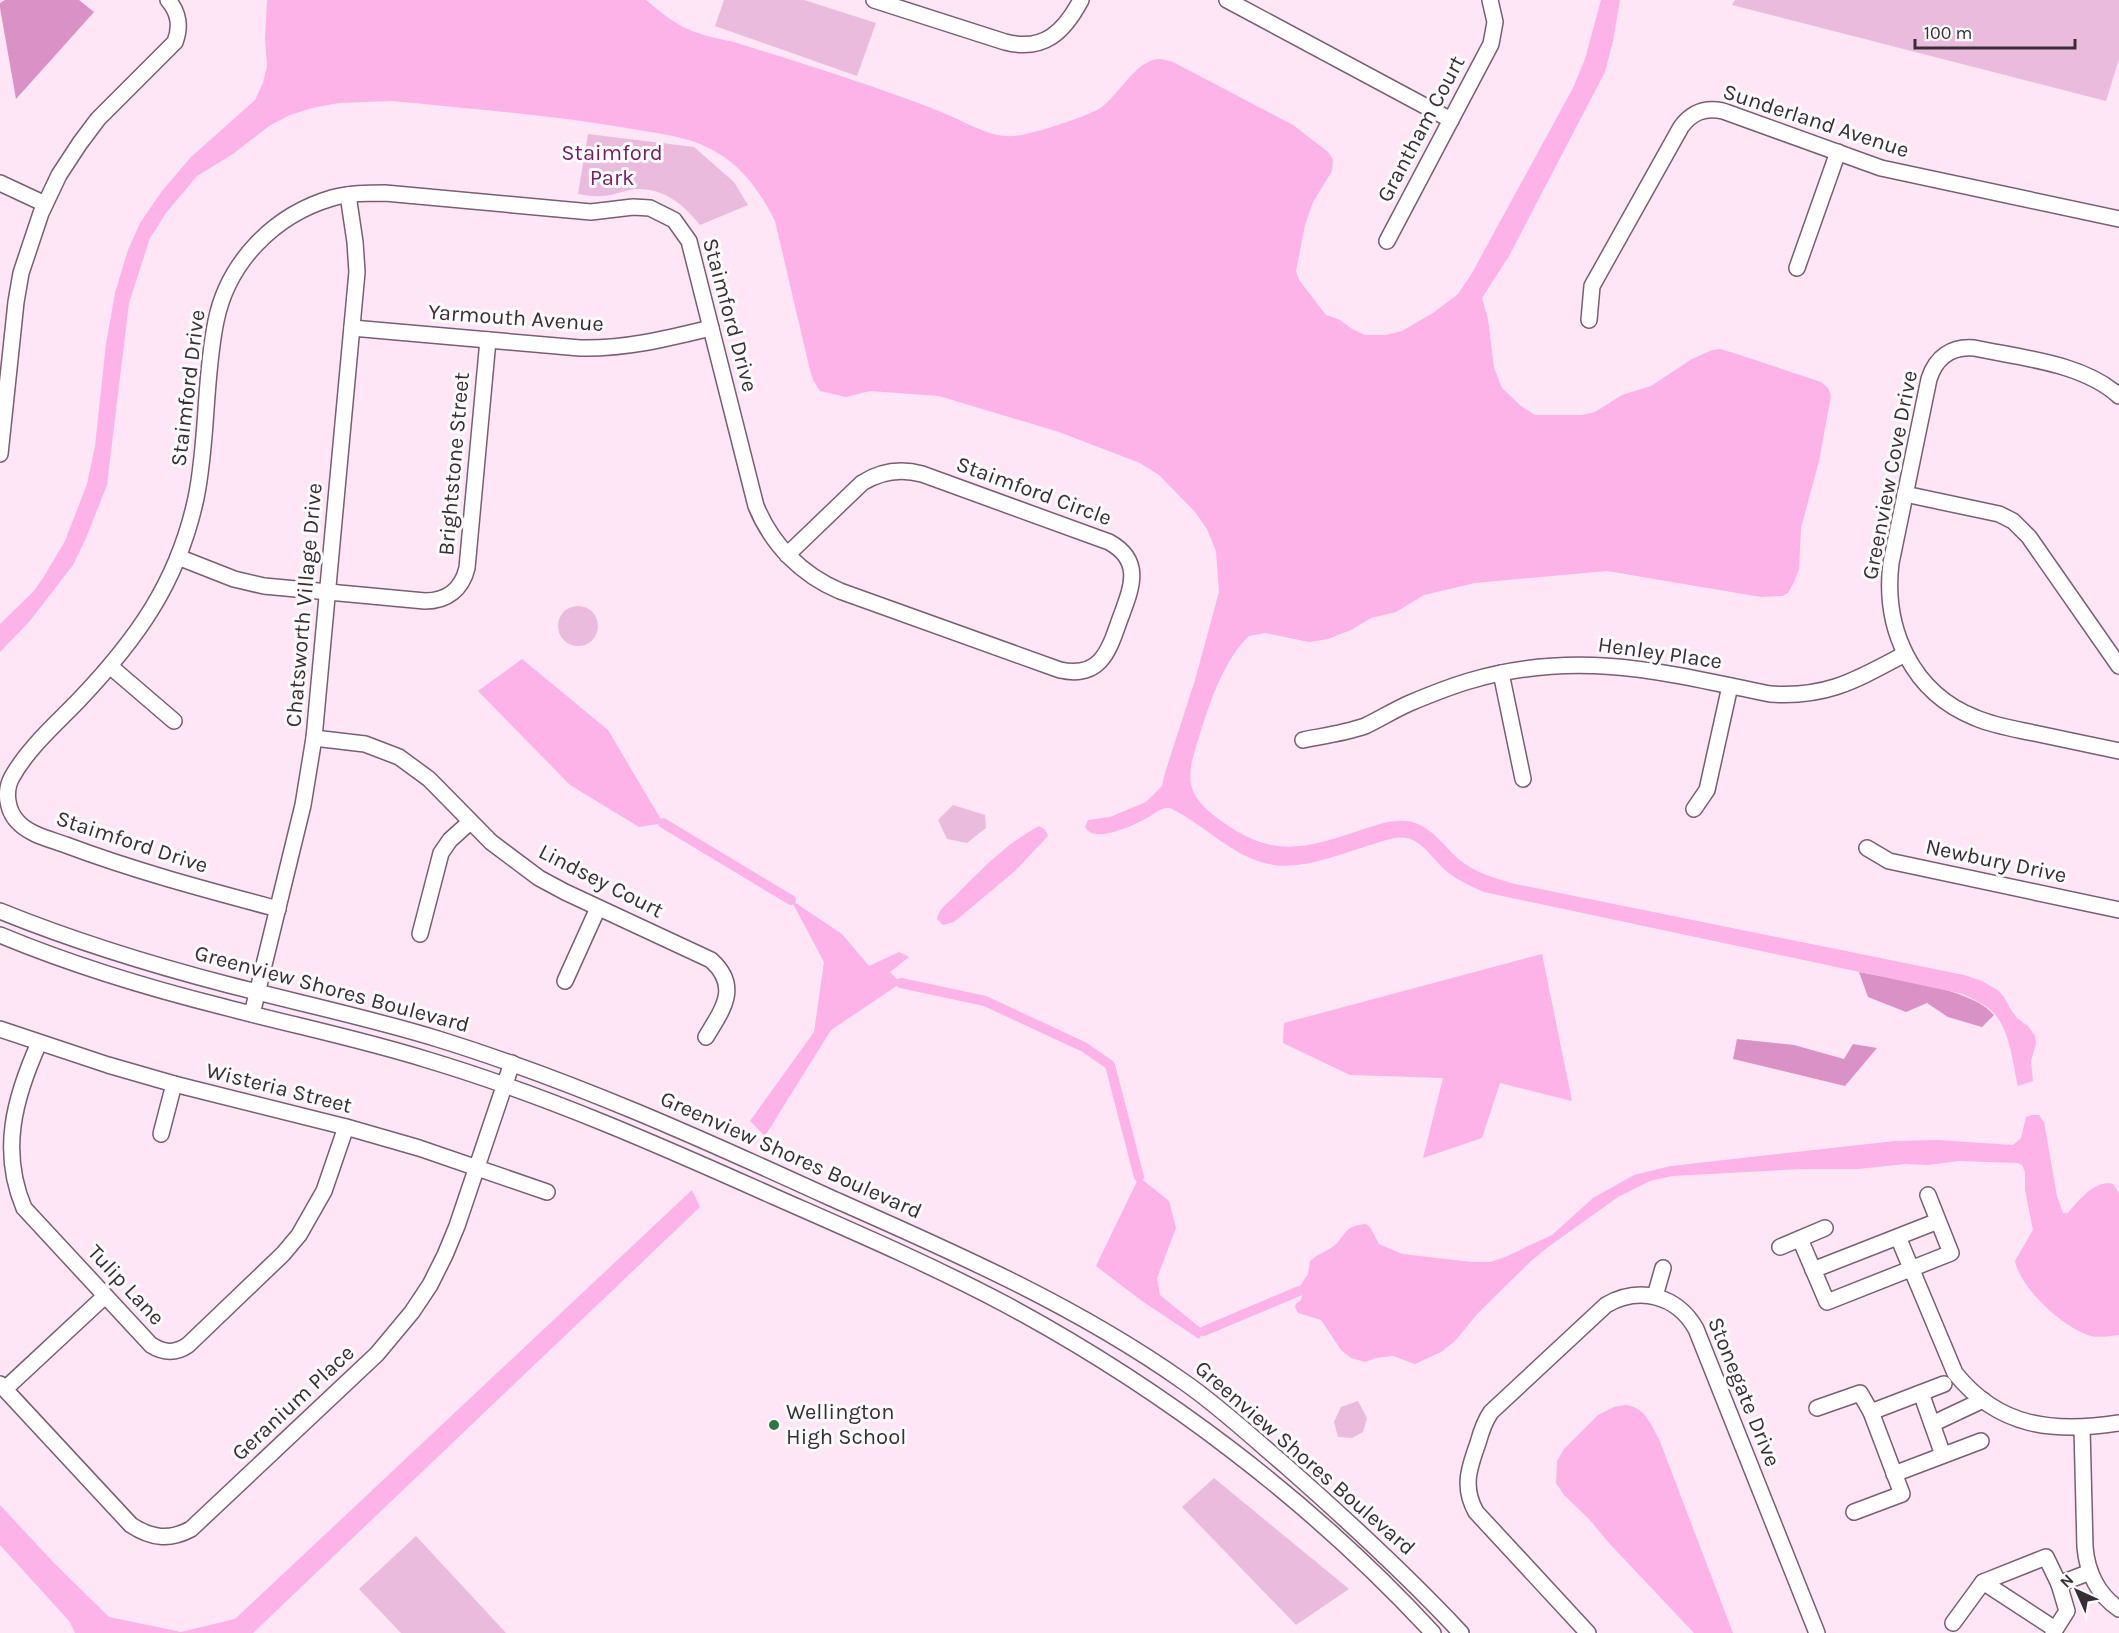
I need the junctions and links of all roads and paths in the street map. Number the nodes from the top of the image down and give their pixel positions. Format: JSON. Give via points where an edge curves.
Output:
{"nodes":[{"id":1,"x":168,"y":0,"type":"edge"},
{"id":2,"x":874,"y":0,"type":"edge"},
{"id":3,"x":1081,"y":0,"type":"edge"},
{"id":4,"x":1227,"y":0,"type":"edge"},
{"id":5,"x":1490,"y":0,"type":"edge"},
{"id":6,"x":1451,"y":120,"type":"junction"},
{"id":7,"x":1838,"y":152,"type":"junction"},
{"id":8,"x":0,"y":183,"type":"edge"},
{"id":9,"x":348,"y":195,"type":"junction"},
{"id":10,"x":45,"y":204,"type":"junction"},
{"id":11,"x":2119,"y":219,"type":"edge"},
{"id":12,"x":1387,"y":241,"type":"dead end"},
{"id":13,"x":1797,"y":268,"type":"dead end"},
{"id":14,"x":1589,"y":320,"type":"dead end"},
{"id":15,"x":352,"y":328,"type":"junction"},
{"id":16,"x":711,"y":328,"type":"junction"},
{"id":17,"x":6,"y":337,"type":"edge"},
{"id":18,"x":488,"y":340,"type":"junction"},
{"id":19,"x":2119,"y":396,"type":"edge"},
{"id":20,"x":0,"y":454,"type":"edge"},
{"id":21,"x":1905,"y":494,"type":"junction"},
{"id":22,"x":787,"y":555,"type":"junction"},
{"id":23,"x":178,"y":557,"type":"junction"},
{"id":24,"x":328,"y":592,"type":"junction"},
{"id":25,"x":1905,"y":654,"type":"junction"},
{"id":26,"x":2119,"y":666,"type":"edge"},
{"id":27,"x":111,"y":667,"type":"junction"},
{"id":28,"x":1501,"y":673,"type":"junction"},
{"id":29,"x":1730,"y":686,"type":"junction"},
{"id":30,"x":174,"y":721,"type":"dead end"},
{"id":31,"x":314,"y":738,"type":"junction"},
{"id":32,"x":1303,"y":740,"type":"dead end"},
{"id":33,"x":2119,"y":751,"type":"edge"},
{"id":34,"x":1523,"y":779,"type":"dead end"},
{"id":35,"x":1694,"y":809,"type":"dead end"},
{"id":36,"x":470,"y":822,"type":"junction"},
{"id":37,"x":1867,"y":848,"type":"dead end"},
{"id":38,"x":598,"y":908,"type":"junction"},
{"id":39,"x":278,"y":909,"type":"junction"},
{"id":40,"x":2119,"y":909,"type":"edge"},
{"id":41,"x":0,"y":911,"type":"edge"},
{"id":42,"x":420,"y":934,"type":"dead end"},
{"id":43,"x":0,"y":935,"type":"edge"},
{"id":44,"x":565,"y":981,"type":"dead end"},
{"id":45,"x":258,"y":992,"type":"junction"},
{"id":46,"x":252,"y":1014,"type":"junction"},
{"id":47,"x":0,"y":1029,"type":"edge"},
{"id":48,"x":706,"y":1037,"type":"dead end"},
{"id":49,"x":39,"y":1043,"type":"junction"},
{"id":50,"x":512,"y":1063,"type":"junction"},
{"id":51,"x":174,"y":1084,"type":"junction"},
{"id":52,"x":505,"y":1084,"type":"junction"},
{"id":53,"x":346,"y":1127,"type":"junction"},
{"id":54,"x":161,"y":1134,"type":"dead end"},
{"id":55,"x":477,"y":1167,"type":"junction"},
{"id":56,"x":546,"y":1192,"type":"dead end"},
{"id":57,"x":1928,"y":1196,"type":"dead end"},
{"id":58,"x":880,"y":1219,"type":"junction"},
{"id":59,"x":1938,"y":1221,"type":"junction"},
{"id":60,"x":1825,"y":1228,"type":"dead end"},
{"id":61,"x":1898,"y":1237,"type":"junction"},
{"id":62,"x":870,"y":1239,"type":"junction"},
{"id":63,"x":1800,"y":1239,"type":"junction"},
{"id":64,"x":1780,"y":1247,"type":"dead end"},
{"id":65,"x":1663,"y":1268,"type":"dead end"},
{"id":66,"x":1910,"y":1269,"type":"junction"},
{"id":67,"x":1813,"y":1270,"type":"junction"},
{"id":68,"x":105,"y":1296,"type":"junction"},
{"id":69,"x":1655,"y":1296,"type":"junction"},
{"id":70,"x":1944,"y":1384,"type":"dead end"},
{"id":71,"x":2,"y":1386,"type":"edge"},
{"id":72,"x":1921,"y":1392,"type":"junction"},
{"id":73,"x":1983,"y":1400,"type":"junction"},
{"id":74,"x":1817,"y":1408,"type":"dead end"},
{"id":75,"x":1871,"y":1412,"type":"junction"},
{"id":76,"x":1932,"y":1424,"type":"junction"},
{"id":77,"x":2119,"y":1424,"type":"edge"},
{"id":78,"x":2082,"y":1428,"type":"junction"},
{"id":79,"x":1981,"y":1441,"type":"dead end"},
{"id":80,"x":1944,"y":1455,"type":"junction"},
{"id":81,"x":1894,"y":1474,"type":"junction"},
{"id":82,"x":1854,"y":1512,"type":"dead end"},
{"id":83,"x":2090,"y":1572,"type":"junction"},
{"id":84,"x":1983,"y":1582,"type":"junction"},
{"id":85,"x":2059,"y":1584,"type":"junction"},
{"id":86,"x":2119,"y":1609,"type":"edge"},
{"id":87,"x":1953,"y":1623,"type":"dead end"},
{"id":88,"x":2054,"y":1631,"type":"edge"},
{"id":89,"x":1433,"y":1633,"type":"edge"},
{"id":90,"x":1461,"y":1633,"type":"edge"},
{"id":91,"x":1588,"y":1633,"type":"edge"},
{"id":92,"x":1817,"y":1633,"type":"edge"}],
"edges":[{"from":1,"to":10,"type":"street","via":[[178,18],[175,42],[98,119],[69,159]]},
{"from":2,"to":3,"type":"street","via":[[1019,44],[1042,41],[1055,34]]},
{"from":4,"to":6,"type":"street"},
{"from":5,"to":6,"type":"street","name":"Grantham Court","via":[[1495,14],[1494,37]]},
{"from":6,"to":12,"type":"street","name":"Grantham Court"},
{"from":7,"to":11,"type":"street","name":"Sunderland Avenue","via":[[1896,172]]},
{"from":7,"to":13,"type":"street"},
{"from":7,"to":14,"type":"street","name":"Sunderland Avenue","via":[[1723,111],[1707,109],[1692,115],[1681,127],[1592,286]]},
{"from":8,"to":10,"type":"street"},
{"from":9,"to":15,"type":"street","name":"Chatsworth Village Drive","via":[[357,257]]},
{"from":9,"to":16,"type":"street","name":"Staimford Drive","via":[[385,193],[591,212],[633,207],[659,211],[680,226],[688,241]]},
{"from":9,"to":23,"type":"street","name":"Staimford Drive","via":[[312,205],[279,224],[247,255],[227,287],[216,322],[196,498]]},
{"from":10,"to":17,"type":"street","via":[[29,244]]},
{"from":15,"to":18,"type":"street","name":"Yarmouth Avenue"},
{"from":15,"to":24,"type":"street","name":"Chatsworth Village Drive"},
{"from":16,"to":18,"type":"street","name":"Yarmouth Avenue","via":[[609,349]]},
{"from":16,"to":22,"type":"street","name":"Staimford Drive","via":[[753,498],[769,532]]},
{"from":17,"to":20,"type":"street"},
{"from":18,"to":24,"type":"street","name":"Brightstone Street","via":[[467,568],[462,582],[447,597],[432,601]]},
{"from":19,"to":21,"type":"street","name":"Greenview Cove Drive","via":[[2104,383],[2075,369],[1974,348],[1952,351],[1932,371]]},
{"from":21,"to":25,"type":"street","name":"Greenview Cove Drive","via":[[1889,582],[1892,619]]},
{"from":21,"to":26,"type":"street","via":[[2013,520]]},
{"from":22,"to":22,"type":"street","name":"Staimford Circle","via":[[862,483],[891,471],[906,471],[1109,542],[1126,555],[1132,584],[1106,655],[1089,669],[1067,672],[831,587]]},
{"from":23,"to":24,"type":"street","name":"Brightstone Street","via":[[249,583]]},
{"from":23,"to":27,"type":"street","name":"Staimford Drive","via":[[147,617]]},
{"from":24,"to":31,"type":"street","name":"Chatsworth Village Drive"},
{"from":25,"to":29,"type":"street","name":"Henley Place","via":[[1846,685],[1808,694],[1770,694]]},
{"from":25,"to":33,"type":"street","name":"Greenview Cove Drive","via":[[1929,686],[1958,710],[1975,718]]},
{"from":27,"to":30,"type":"street"},
{"from":27,"to":39,"type":"street","name":"Staimford Drive","via":[[12,776],[7,798],[15,819],[32,832],[81,850],[214,893]]},
{"from":28,"to":29,"type":"street","name":"Henley Place","via":[[1559,665],[1623,666]]},
{"from":28,"to":32,"type":"street","name":"Henley Place","via":[[1439,691],[1348,731]]},
{"from":28,"to":34,"type":"street"},
{"from":29,"to":35,"type":"street","via":[[1707,790]]},
{"from":31,"to":36,"type":"street","name":"Lindsey Court","via":[[366,744],[399,757],[429,779]]},
{"from":31,"to":39,"type":"street","name":"Chatsworth Village Drive"},
{"from":36,"to":38,"type":"street","name":"Lindsey Court","via":[[539,878]]},
{"from":36,"to":42,"type":"street","via":[[441,853]]},
{"from":37,"to":40,"type":"street","name":"Newbury Drive","via":[[1889,861]]},
{"from":38,"to":44,"type":"street"},
{"from":38,"to":48,"type":"street","name":"Lindsey Court","via":[[717,965],[725,977],[726,999]]},
{"from":39,"to":45,"type":"street","name":"Chatsworth Village Drive"},
{"from":41,"to":45,"type":"street","name":"Greenview Shores Boulevard","via":[[144,961]]},
{"from":43,"to":46,"type":"street","name":"Greenview Shores Boulevard","via":[[150,987]]},
{"from":45,"to":46,"type":"street","name":"Chatsworth Village Drive"},
{"from":45,"to":50,"type":"street","name":"Greenview Shores Boulevard","via":[[378,1022]]},
{"from":46,"to":52,"type":"street","name":"Greenview Shores Boulevard"},
{"from":47,"to":49,"type":"street","name":"Wisteria Street"},
{"from":49,"to":51,"type":"street","name":"Wisteria Street"},
{"from":49,"to":68,"type":"street","name":"Tulip Lane","via":[[2,1131],[4,1175],[24,1208]]},
{"from":50,"to":52,"type":"street","name":"Geranium Place"},
{"from":50,"to":58,"type":"street","name":"Greenview Shores Boulevard","via":[[654,1118]]},
{"from":51,"to":53,"type":"street","name":"Wisteria Street"},
{"from":51,"to":54,"type":"street"},
{"from":52,"to":55,"type":"street","name":"Geranium Place"},
{"from":52,"to":62,"type":"street","name":"Greenview Shores Boulevard","via":[[647,1140]]},
{"from":53,"to":55,"type":"street","name":"Wisteria Street"},
{"from":53,"to":68,"type":"street","name":"Tulip Lane","via":[[324,1191],[299,1235],[181,1349],[165,1352],[151,1345]]},
{"from":55,"to":56,"type":"street","name":"Wisteria Street"},
{"from":55,"to":71,"type":"street","name":"Geranium Place","via":[[445,1256],[430,1285],[392,1338],[184,1533],[160,1537],[131,1525]]},
{"from":57,"to":59,"type":"street"},
{"from":58,"to":62,"type":"street"},
{"from":58,"to":90,"type":"street","name":"Greenview Shores Boulevard","via":[[1078,1314],[1187,1384],[1342,1515]]},
{"from":59,"to":61,"type":"street"},
{"from":59,"to":66,"type":"street","via":[[1951,1253]]},
{"from":60,"to":63,"type":"street"},
{"from":61,"to":66,"type":"street"},
{"from":61,"to":67,"type":"street"},
{"from":62,"to":89,"type":"street","name":"Greenview Shores Boulevard","via":[[1003,1303],[1174,1409],[1299,1506]]},
{"from":63,"to":64,"type":"street"},
{"from":63,"to":67,"type":"street"},
{"from":65,"to":69,"type":"street"},
{"from":66,"to":67,"type":"street","via":[[1827,1302]]},
{"from":66,"to":73,"type":"street","via":[[1955,1373],[1969,1391]]},
{"from":68,"to":71,"type":"street"},
{"from":69,"to":91,"type":"street","name":"Stonegate Drive","via":[[1620,1298],[1591,1318],[1491,1412],[1468,1470],[1469,1496],[1476,1512]]},
{"from":69,"to":92,"type":"street","name":"Stonegate Drive","via":[[1682,1310],[1696,1329]]},
{"from":70,"to":72,"type":"street"},
{"from":72,"to":75,"type":"street"},
{"from":72,"to":76,"type":"street"},
{"from":73,"to":76,"type":"street"},
{"from":73,"to":78,"type":"street","via":[[2031,1424]]},
{"from":74,"to":75,"type":"street","via":[[1860,1393]]},
{"from":75,"to":81,"type":"street"},
{"from":76,"to":80,"type":"street"},
{"from":77,"to":78,"type":"street"},
{"from":78,"to":83,"type":"street","via":[[2085,1547]]},
{"from":79,"to":80,"type":"street"},
{"from":80,"to":81,"type":"street"},
{"from":81,"to":82,"type":"street","via":[[1902,1494]]},
{"from":83,"to":85,"type":"street"},
{"from":83,"to":86,"type":"street","via":[[2103,1594]]},
{"from":84,"to":85,"type":"street","via":[[2046,1557]]},
{"from":84,"to":87,"type":"street"},
{"from":84,"to":88,"type":"street"},
{"from":85,"to":88,"type":"street","via":[[2067,1611]]}]}
